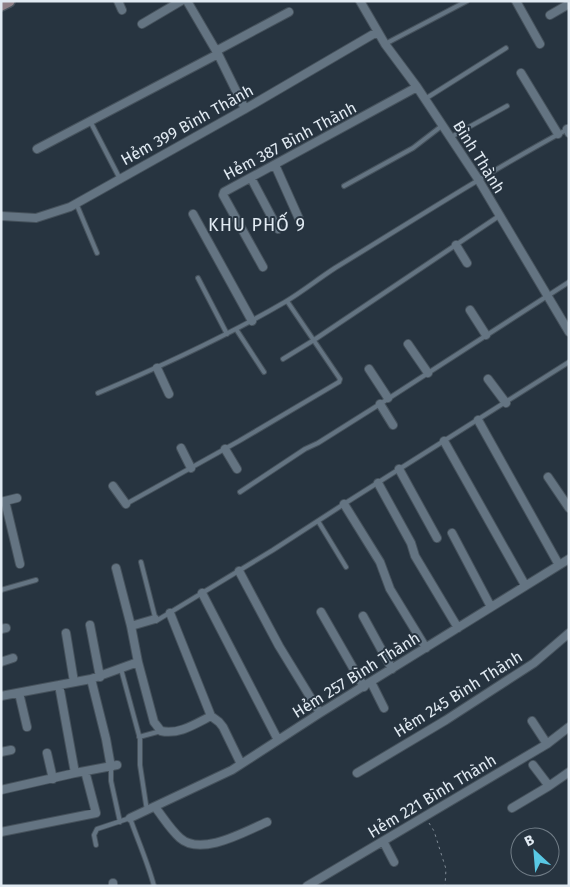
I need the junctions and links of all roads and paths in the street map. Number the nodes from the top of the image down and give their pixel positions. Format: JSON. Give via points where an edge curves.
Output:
{"nodes":[{"id":1,"x":9,"y":1,"type":"edge"},
{"id":2,"x":118,"y":1,"type":"edge"},
{"id":3,"x":181,"y":1,"type":"edge"},
{"id":4,"x":187,"y":1,"type":"edge"},
{"id":5,"x":360,"y":1,"type":"edge"},
{"id":6,"x":467,"y":1,"type":"edge"},
{"id":7,"x":516,"y":1,"type":"edge"},
{"id":8,"x":569,"y":4,"type":"edge"},
{"id":9,"x":1,"y":5,"type":"edge"},
{"id":10,"x":122,"y":10,"type":"dead end"},
{"id":11,"x":289,"y":12,"type":"dead end"},
{"id":12,"x":550,"y":15,"type":"dead end"},
{"id":13,"x":142,"y":24,"type":"dead end"},
{"id":14,"x":377,"y":32,"type":"junction"},
{"id":15,"x":385,"y":44,"type":"junction"},
{"id":16,"x":540,"y":44,"type":"dead end"},
{"id":17,"x":506,"y":48,"type":"dead end"},
{"id":18,"x":217,"y":52,"type":"junction"},
{"id":19,"x":521,"y":74,"type":"dead end"},
{"id":20,"x":417,"y":87,"type":"junction"},
{"id":21,"x":425,"y":99,"type":"junction"},
{"id":22,"x":507,"y":106,"type":"dead end"},
{"id":23,"x":244,"y":109,"type":"junction"},
{"id":24,"x":90,"y":121,"type":"junction"},
{"id":25,"x":442,"y":125,"type":"junction"},
{"id":26,"x":568,"y":130,"type":"edge"},
{"id":27,"x":558,"y":134,"type":"junction"},
{"id":28,"x":451,"y":137,"type":"junction"},
{"id":29,"x":37,"y":149,"type":"dead end"},
{"id":30,"x":275,"y":165,"type":"junction"},
{"id":31,"x":251,"y":178,"type":"junction"},
{"id":32,"x":120,"y":179,"type":"junction"},
{"id":33,"x":478,"y":180,"type":"junction"},
{"id":34,"x":344,"y":186,"type":"dead end"},
{"id":35,"x":76,"y":203,"type":"junction"},
{"id":36,"x":193,"y":214,"type":"dead end"},
{"id":37,"x":1,"y":216,"type":"edge"},
{"id":38,"x":499,"y":216,"type":"junction"},
{"id":39,"x":300,"y":221,"type":"dead end"},
{"id":40,"x":278,"y":229,"type":"dead end"},
{"id":41,"x":456,"y":245,"type":"junction"},
{"id":42,"x":97,"y":253,"type":"dead end"},
{"id":43,"x":467,"y":263,"type":"dead end"},
{"id":44,"x":263,"y":267,"type":"dead end"},
{"id":45,"x":198,"y":278,"type":"dead end"},
{"id":46,"x":569,"y":282,"type":"edge"},
{"id":47,"x":548,"y":296,"type":"junction"},
{"id":48,"x":287,"y":301,"type":"junction"},
{"id":49,"x":470,"y":310,"type":"dead end"},
{"id":50,"x":252,"y":321,"type":"junction"},
{"id":51,"x":236,"y":329,"type":"junction"},
{"id":52,"x":568,"y":330,"type":"edge"},
{"id":53,"x":227,"y":334,"type":"junction"},
{"id":54,"x":486,"y":335,"type":"junction"},
{"id":55,"x":314,"y":340,"type":"junction"},
{"id":56,"x":408,"y":344,"type":"dead end"},
{"id":57,"x":283,"y":359,"type":"dead end"},
{"id":58,"x":569,"y":362,"type":"edge"},
{"id":59,"x":157,"y":368,"type":"junction"},
{"id":60,"x":368,"y":369,"type":"dead end"},
{"id":61,"x":264,"y":372,"type":"dead end"},
{"id":62,"x":428,"y":373,"type":"junction"},
{"id":63,"x":488,"y":379,"type":"dead end"},
{"id":64,"x":98,"y":393,"type":"dead end"},
{"id":65,"x":169,"y":394,"type":"dead end"},
{"id":66,"x":388,"y":398,"type":"junction"},
{"id":67,"x":506,"y":403,"type":"junction"},
{"id":68,"x":380,"y":404,"type":"junction"},
{"id":69,"x":478,"y":420,"type":"junction"},
{"id":70,"x":392,"y":425,"type":"dead end"},
{"id":71,"x":444,"y":441,"type":"junction"},
{"id":72,"x":181,"y":448,"type":"dead end"},
{"id":73,"x":225,"y":449,"type":"junction"},
{"id":74,"x":191,"y":468,"type":"junction"},
{"id":75,"x":237,"y":469,"type":"dead end"},
{"id":76,"x":399,"y":469,"type":"junction"},
{"id":77,"x":548,"y":476,"type":"dead end"},
{"id":78,"x":378,"y":483,"type":"junction"},
{"id":79,"x":113,"y":486,"type":"dead end"},
{"id":80,"x":240,"y":492,"type":"dead end"},
{"id":81,"x":17,"y":498,"type":"dead end"},
{"id":82,"x":3,"y":501,"type":"edge"},
{"id":83,"x":126,"y":504,"type":"joint"},
{"id":84,"x":344,"y":504,"type":"junction"},
{"id":85,"x":569,"y":508,"type":"edge"},
{"id":86,"x":318,"y":521,"type":"junction"},
{"id":87,"x":452,"y":533,"type":"dead end"},
{"id":88,"x":437,"y":538,"type":"dead end"},
{"id":89,"x":569,"y":559,"type":"edge"},
{"id":90,"x":141,"y":562,"type":"dead end"},
{"id":91,"x":20,"y":564,"type":"dead end"},
{"id":92,"x":558,"y":565,"type":"junction"},
{"id":93,"x":346,"y":567,"type":"dead end"},
{"id":94,"x":116,"y":568,"type":"dead end"},
{"id":95,"x":239,"y":571,"type":"junction"},
{"id":96,"x":36,"y":580,"type":"dead end"},
{"id":97,"x":525,"y":585,"type":"junction"},
{"id":98,"x":1,"y":590,"type":"edge"},
{"id":99,"x":202,"y":593,"type":"junction"},
{"id":100,"x":491,"y":607,"type":"junction"},
{"id":101,"x":320,"y":612,"type":"dead end"},
{"id":102,"x":170,"y":613,"type":"junction"},
{"id":103,"x":363,"y":616,"type":"dead end"},
{"id":104,"x":155,"y":620,"type":"junction"},
{"id":105,"x":90,"y":625,"type":"dead end"},
{"id":106,"x":131,"y":626,"type":"junction"},
{"id":107,"x":458,"y":628,"type":"junction"},
{"id":108,"x":66,"y":633,"type":"dead end"},
{"id":109,"x":569,"y":633,"type":"edge"},
{"id":110,"x":426,"y":648,"type":"junction"},
{"id":111,"x":13,"y":658,"type":"dead end"},
{"id":112,"x":1,"y":662,"type":"edge"},
{"id":113,"x":138,"y":662,"type":"junction"},
{"id":114,"x":121,"y":669,"type":"junction"},
{"id":115,"x":392,"y":669,"type":"junction"},
{"id":116,"x":100,"y":677,"type":"junction"},
{"id":117,"x":91,"y":679,"type":"junction"},
{"id":118,"x":74,"y":682,"type":"junction"},
{"id":119,"x":371,"y":682,"type":"junction"},
{"id":120,"x":59,"y":685,"type":"junction"},
{"id":121,"x":364,"y":686,"type":"junction"},
{"id":122,"x":19,"y":693,"type":"junction"},
{"id":123,"x":1,"y":696,"type":"edge"},
{"id":124,"x":384,"y":708,"type":"dead end"},
{"id":125,"x":320,"y":713,"type":"junction"},
{"id":126,"x":211,"y":716,"type":"junction"},
{"id":127,"x":532,"y":721,"type":"dead end"},
{"id":128,"x":26,"y":727,"type":"dead end"},
{"id":129,"x":569,"y":727,"type":"edge"},
{"id":130,"x":161,"y":731,"type":"junction"},
{"id":131,"x":139,"y":737,"type":"junction"},
{"id":132,"x":278,"y":740,"type":"junction"},
{"id":133,"x":547,"y":744,"type":"junction"},
{"id":134,"x":11,"y":750,"type":"dead end"},
{"id":135,"x":1,"y":752,"type":"edge"},
{"id":136,"x":47,"y":753,"type":"dead end"},
{"id":137,"x":241,"y":764,"type":"junction"},
{"id":138,"x":533,"y":765,"type":"dead end"},
{"id":139,"x":114,"y":766,"type":"junction"},
{"id":140,"x":85,"y":771,"type":"junction"},
{"id":141,"x":569,"y":772,"type":"edge"},
{"id":142,"x":75,"y":773,"type":"junction"},
{"id":143,"x":357,"y":773,"type":"dead end"},
{"id":144,"x":53,"y":779,"type":"junction"},
{"id":145,"x":549,"y":786,"type":"junction"},
{"id":146,"x":1,"y":790,"type":"edge"},
{"id":147,"x":512,"y":808,"type":"dead end"},
{"id":148,"x":151,"y":809,"type":"junction"},
{"id":149,"x":425,"y":816,"type":"junction"},
{"id":150,"x":130,"y":818,"type":"junction"},
{"id":151,"x":120,"y":822,"type":"junction"},
{"id":152,"x":268,"y":822,"type":"dead end"},
{"id":153,"x":1,"y":832,"type":"edge"},
{"id":154,"x":383,"y":841,"type":"junction"},
{"id":155,"x":96,"y":845,"type":"dead end"},
{"id":156,"x":394,"y":862,"type":"dead end"},
{"id":157,"x":319,"y":878,"type":"junction"},
{"id":158,"x":154,"y":886,"type":"edge"},
{"id":159,"x":307,"y":886,"type":"edge"},
{"id":160,"x":325,"y":886,"type":"edge"},
{"id":161,"x":445,"y":886,"type":"edge"}],
"edges":[{"from":1,"to":9,"type":"main road"},
{"from":2,"to":10,"type":"street"},
{"from":3,"to":13,"type":"street"},
{"from":4,"to":18,"type":"street"},
{"from":5,"to":14,"type":"street","name":"Bình Thành"},
{"from":6,"to":15,"type":"lane"},
{"from":7,"to":16,"type":"street"},
{"from":8,"to":12,"type":"street"},
{"from":11,"to":18,"type":"street"},
{"from":14,"to":15,"type":"street","name":"Bình Thành"},
{"from":14,"to":23,"type":"street","name":"Hẻm 399 Bình Thành"},
{"from":15,"to":20,"type":"street","name":"Bình Thành"},
{"from":17,"to":21,"type":"lane"},
{"from":18,"to":23,"type":"street"},
{"from":18,"to":24,"type":"street"},
{"from":19,"to":27,"type":"street"},
{"from":20,"to":21,"type":"street","name":"Bình Thành"},
{"from":20,"to":30,"type":"street","name":"Hẻm 387 Bình Thành"},
{"from":21,"to":25,"type":"street","name":"Bình Thành"},
{"from":22,"to":28,"type":"lane"},
{"from":23,"to":32,"type":"street","name":"Hẻm 399 Bình Thành"},
{"from":24,"to":29,"type":"street"},
{"from":24,"to":32,"type":"lane"},
{"from":25,"to":28,"type":"street","name":"Bình Thành"},
{"from":25,"to":34,"type":"lane","via":[[413,148]]},
{"from":26,"to":27,"type":"lane"},
{"from":27,"to":33,"type":"lane"},
{"from":28,"to":33,"type":"street","name":"Bình Thành"},
{"from":30,"to":31,"type":"street","name":"Hẻm 387 Bình Thành"},
{"from":30,"to":39,"type":"street"},
{"from":31,"to":40,"type":"street"},
{"from":31,"to":44,"type":"street","name":"Hẻm 387 Bình Thành","via":[[223,195]]},
{"from":32,"to":35,"type":"street","name":"Hẻm 399 Bình Thành"},
{"from":33,"to":38,"type":"street","name":"Bình Thành"},
{"from":33,"to":48,"type":"lane"},
{"from":35,"to":37,"type":"street","name":"Hẻm 399 Bình Thành","via":[[36,218]]},
{"from":35,"to":42,"type":"lane"},
{"from":36,"to":50,"type":"street"},
{"from":38,"to":41,"type":"lane"},
{"from":38,"to":47,"type":"street","name":"Bình Thành"},
{"from":41,"to":43,"type":"street"},
{"from":41,"to":55,"type":"lane"},
{"from":45,"to":53,"type":"lane"},
{"from":46,"to":47,"type":"lane"},
{"from":47,"to":52,"type":"street","name":"Bình Thành"},
{"from":47,"to":54,"type":"lane"},
{"from":48,"to":50,"type":"lane"},
{"from":48,"to":55,"type":"lane"},
{"from":49,"to":54,"type":"street"},
{"from":50,"to":51,"type":"lane"},
{"from":51,"to":53,"type":"lane"},
{"from":51,"to":61,"type":"lane"},
{"from":53,"to":59,"type":"lane"},
{"from":54,"to":62,"type":"lane"},
{"from":55,"to":57,"type":"lane"},
{"from":55,"to":73,"type":"lane","via":[[339,382]]},
{"from":56,"to":62,"type":"street"},
{"from":58,"to":67,"type":"lane"},
{"from":59,"to":64,"type":"lane"},
{"from":59,"to":65,"type":"street"},
{"from":60,"to":66,"type":"street"},
{"from":62,"to":66,"type":"lane"},
{"from":63,"to":67,"type":"street"},
{"from":66,"to":68,"type":"lane"},
{"from":67,"to":69,"type":"lane"},
{"from":68,"to":70,"type":"street"},
{"from":68,"to":80,"type":"lane"},
{"from":69,"to":71,"type":"lane"},
{"from":69,"to":92,"type":"street"},
{"from":71,"to":76,"type":"lane"},
{"from":71,"to":97,"type":"street"},
{"from":72,"to":74,"type":"street"},
{"from":73,"to":74,"type":"lane"},
{"from":73,"to":75,"type":"street"},
{"from":74,"to":83,"type":"lane"},
{"from":76,"to":78,"type":"lane"},
{"from":76,"to":88,"type":"street"},
{"from":77,"to":85,"type":"street"},
{"from":78,"to":84,"type":"lane"},
{"from":78,"to":107,"type":"street","via":[[415,556]]},
{"from":79,"to":83,"type":"street"},
{"from":81,"to":82,"type":"street"},
{"from":82,"to":91,"type":"street"},
{"from":84,"to":86,"type":"lane"},
{"from":84,"to":110,"type":"street","via":[[380,562],[390,589]]},
{"from":86,"to":93,"type":"lane"},
{"from":86,"to":95,"type":"lane"},
{"from":87,"to":100,"type":"street"},
{"from":89,"to":92,"type":"street","name":"Hẻm 257 Bình Thành"},
{"from":90,"to":104,"type":"lane"},
{"from":92,"to":97,"type":"street","name":"Hẻm 257 Bình Thành"},
{"from":94,"to":106,"type":"street"},
{"from":95,"to":99,"type":"lane"},
{"from":95,"to":125,"type":"street"},
{"from":96,"to":98,"type":"lane"},
{"from":97,"to":100,"type":"street","name":"Hẻm 257 Bình Thành"},
{"from":99,"to":102,"type":"lane"},
{"from":99,"to":132,"type":"street"},
{"from":100,"to":107,"type":"street","name":"Hẻm 257 Bình Thành"},
{"from":101,"to":121,"type":"street"},
{"from":102,"to":104,"type":"lane"},
{"from":102,"to":126,"type":"street"},
{"from":103,"to":115,"type":"street"},
{"from":104,"to":106,"type":"street"},
{"from":105,"to":116,"type":"street"},
{"from":106,"to":113,"type":"street"},
{"from":107,"to":110,"type":"street","name":"Hẻm 257 Bình Thành"},
{"from":108,"to":118,"type":"street"},
{"from":109,"to":143,"type":"street","name":"Hẻm 245 Bình Thành","via":[[534,663]]},
{"from":110,"to":115,"type":"street","name":"Hẻm 257 Bình Thành"},
{"from":111,"to":112,"type":"street"},
{"from":113,"to":114,"type":"street"},
{"from":113,"to":130,"type":"street","via":[[154,722]]},
{"from":114,"to":116,"type":"street"},
{"from":114,"to":131,"type":"lane"},
{"from":115,"to":119,"type":"street","name":"Hẻm 257 Bình Thành"},
{"from":116,"to":117,"type":"street"},
{"from":117,"to":118,"type":"street"},
{"from":117,"to":139,"type":"street"},
{"from":118,"to":120,"type":"street"},
{"from":119,"to":121,"type":"street","name":"Hẻm 257 Bình Thành"},
{"from":119,"to":124,"type":"street"},
{"from":120,"to":122,"type":"street"},
{"from":120,"to":142,"type":"street"},
{"from":121,"to":125,"type":"street","name":"Hẻm 257 Bình Thành"},
{"from":122,"to":123,"type":"street"},
{"from":122,"to":128,"type":"street"},
{"from":125,"to":132,"type":"street","name":"Hẻm 257 Bình Thành"},
{"from":126,"to":130,"type":"street","via":[[171,733]]},
{"from":126,"to":137,"type":"street","via":[[223,727]]},
{"from":127,"to":133,"type":"street"},
{"from":129,"to":133,"type":"street","name":"Hẻm 221 Bình Thành"},
{"from":130,"to":131,"type":"lane"},
{"from":131,"to":148,"type":"lane","via":[[141,772]]},
{"from":132,"to":137,"type":"street","name":"Hẻm 257 Bình Thành"},
{"from":133,"to":149,"type":"street","name":"Hẻm 221 Bình Thành"},
{"from":134,"to":135,"type":"street"},
{"from":136,"to":144,"type":"street"},
{"from":137,"to":148,"type":"street","name":"Hẻm 257 Bình Thành"},
{"from":138,"to":145,"type":"street"},
{"from":139,"to":140,"type":"street"},
{"from":139,"to":151,"type":"lane","via":[[111,781]]},
{"from":140,"to":142,"type":"street"},
{"from":140,"to":153,"type":"street","via":[[96,813]]},
{"from":141,"to":145,"type":"street"},
{"from":142,"to":144,"type":"street"},
{"from":144,"to":146,"type":"street"},
{"from":145,"to":147,"type":"street"},
{"from":148,"to":150,"type":"street","name":"Hẻm 257 Bình Thành"},
{"from":148,"to":152,"type":"street","via":[[180,838],[201,845],[213,844]]},
{"from":149,"to":154,"type":"street","name":"Hẻm 221 Bình Thành"},
{"from":149,"to":161,"type":"path","via":[[434,831],[446,870]]},
{"from":150,"to":151,"type":"lane"},
{"from":150,"to":158,"type":"lane"},
{"from":151,"to":155,"type":"lane","via":[[97,829],[94,835]]},
{"from":154,"to":156,"type":"street"},
{"from":154,"to":157,"type":"street","name":"Hẻm 221 Bình Thành"},
{"from":157,"to":159,"type":"street","name":"Hẻm 221 Bình Thành"},
{"from":157,"to":160,"type":"street"}]}
